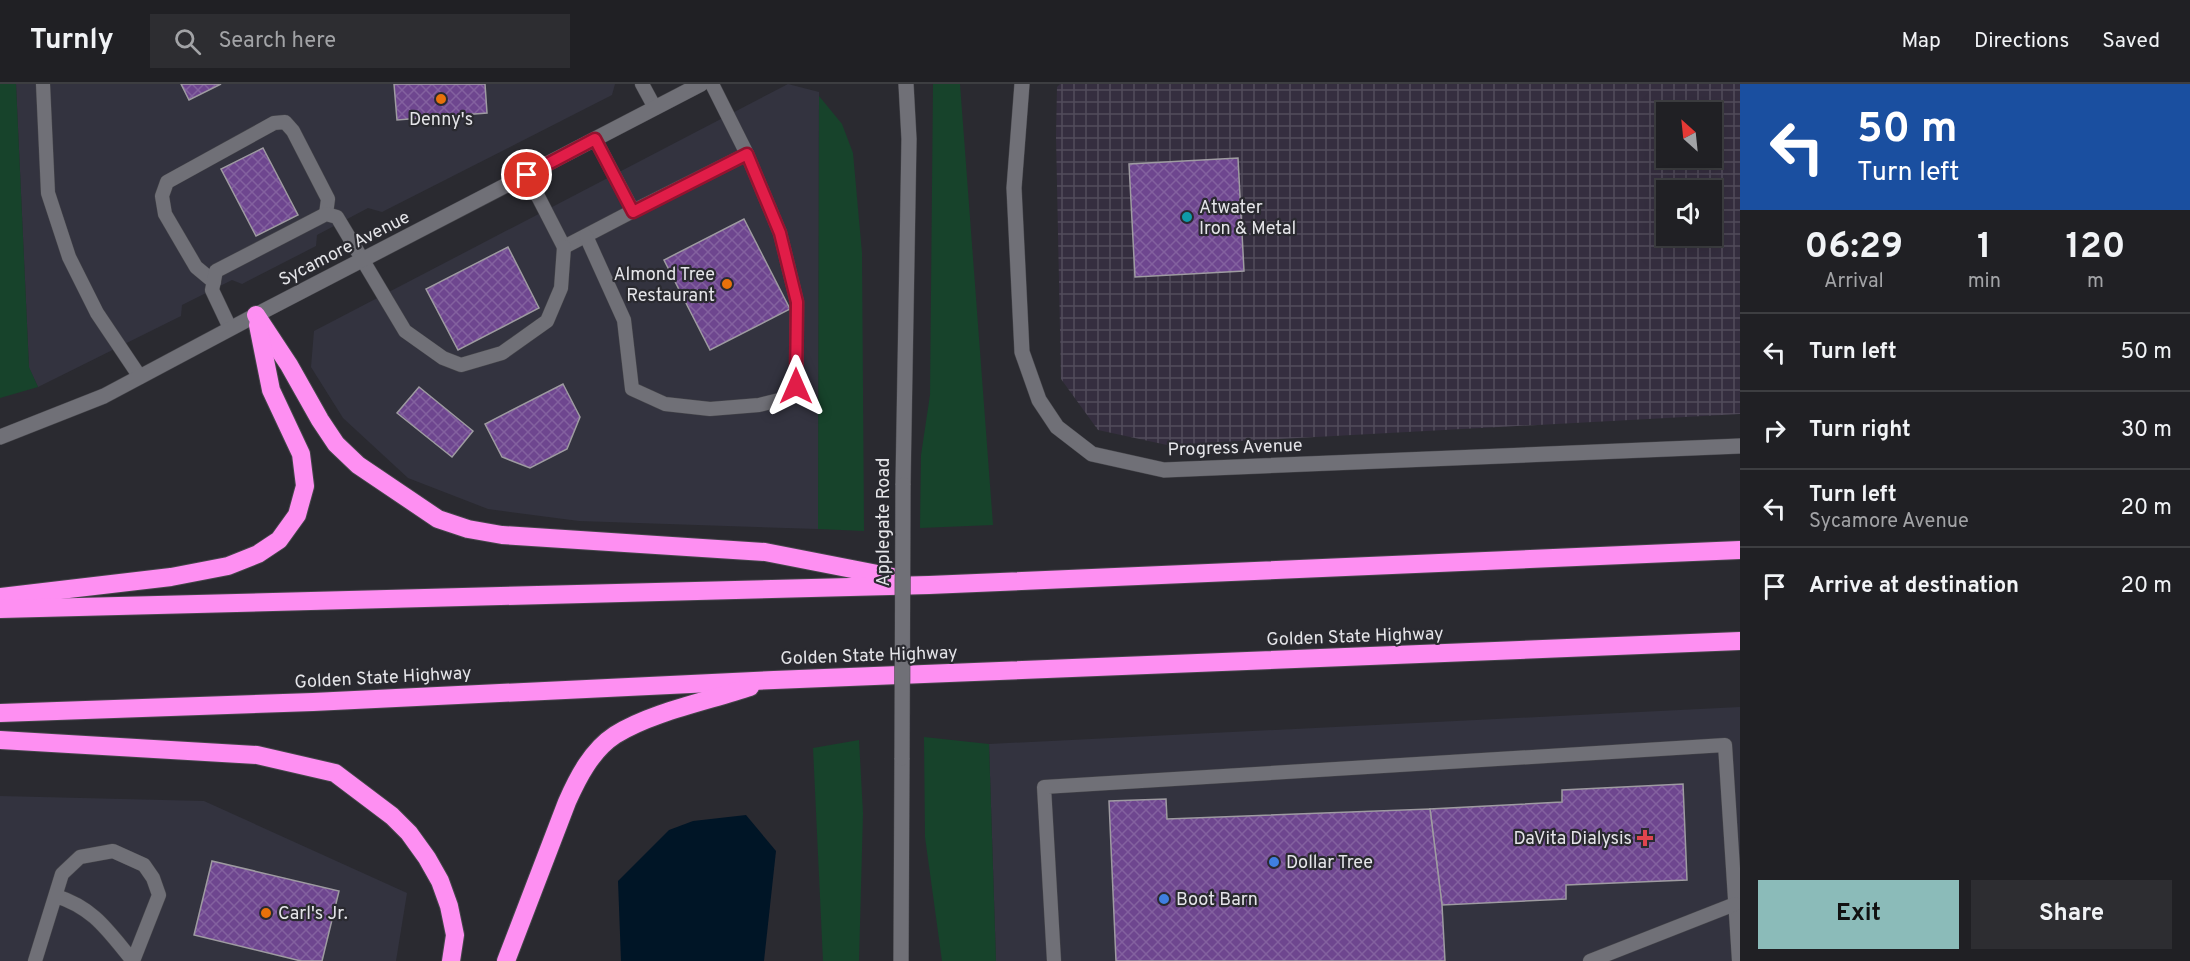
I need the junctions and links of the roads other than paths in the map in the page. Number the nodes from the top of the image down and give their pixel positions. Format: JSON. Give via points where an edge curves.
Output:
{"nodes":[{"id":1,"x":43,"y":84,"type":"edge"},
{"id":2,"x":642,"y":84,"type":"edge"},
{"id":3,"x":701,"y":84,"type":"edge"},
{"id":4,"x":712,"y":84,"type":"edge"},
{"id":5,"x":906,"y":84,"type":"edge"},
{"id":6,"x":1022,"y":84,"type":"edge"},
{"id":7,"x":655,"y":108,"type":"junction"},
{"id":8,"x":595,"y":139,"type":"junction"},
{"id":9,"x":747,"y":154,"type":"junction"},
{"id":10,"x":527,"y":175,"type":"junction"},
{"id":11,"x":633,"y":212,"type":"junction"},
{"id":12,"x":326,"y":214,"type":"junction"},
{"id":13,"x":586,"y":236,"type":"junction"},
{"id":14,"x":564,"y":247,"type":"junction"},
{"id":15,"x":363,"y":259,"type":"junction"},
{"id":16,"x":214,"y":282,"type":"junction"},
{"id":17,"x":256,"y":315,"type":"junction"},
{"id":18,"x":231,"y":328,"type":"junction"},
{"id":19,"x":140,"y":377,"type":"junction"},
{"id":20,"x":0,"y":437,"type":"edge"},
{"id":21,"x":1740,"y":446,"type":"edge"},
{"id":22,"x":1740,"y":550,"type":"edge"},
{"id":23,"x":929,"y":585,"type":"junction"},
{"id":24,"x":0,"y":597,"type":"edge"},
{"id":25,"x":0,"y":609,"type":"edge"},
{"id":26,"x":1740,"y":642,"type":"edge"},
{"id":27,"x":774,"y":680,"type":"junction"},
{"id":28,"x":0,"y":713,"type":"edge"},
{"id":29,"x":0,"y":740,"type":"edge"},
{"id":30,"x":56,"y":896,"type":"junction"},
{"id":31,"x":1736,"y":904,"type":"junction"},
{"id":32,"x":35,"y":961,"type":"edge"},
{"id":33,"x":134,"y":961,"type":"edge"},
{"id":34,"x":451,"y":961,"type":"edge"},
{"id":35,"x":506,"y":961,"type":"edge"},
{"id":36,"x":901,"y":961,"type":"edge"},
{"id":37,"x":1054,"y":961,"type":"edge"},
{"id":38,"x":1590,"y":961,"type":"edge"},
{"id":39,"x":1739,"y":961,"type":"edge"}],
"edges":[{"from":1,"to":19,"type":"lane","via":[[48,193],[69,257],[97,313]]},
{"from":2,"to":7,"type":"lane"},
{"from":3,"to":7,"type":"main road","name":"Sycamore Avenue"},
{"from":4,"to":9,"type":"lane"},
{"from":5,"to":36,"type":"main road","name":"Applegate Road","bridge":true,"via":[[909,139]]},
{"from":6,"to":21,"type":"main road","name":"Progress Avenue","via":[[1014,188],[1022,352],[1039,400],[1057,427],[1092,454],[1164,470]]},
{"from":7,"to":8,"type":"main road","name":"Sycamore Avenue"},
{"from":8,"to":10,"type":"main road","name":"Sycamore Avenue"},
{"from":8,"to":11,"type":"lane"},
{"from":9,"to":11,"type":"lane"},
{"from":9,"to":13,"type":"lane","via":[[780,233],[797,302],[796,386],[783,399],[710,409],[665,404],[632,389],[624,320]]},
{"from":10,"to":14,"type":"lane"},
{"from":10,"to":15,"type":"main road","name":"Sycamore Avenue"},
{"from":11,"to":13,"type":"lane"},
{"from":12,"to":15,"type":"lane","via":[[337,217]]},
{"from":12,"to":16,"type":"lane","via":[[216,271]]},
{"from":12,"to":16,"type":"lane","via":[[328,199],[285,122],[274,123],[167,182],[162,196],[165,214],[196,267]]},
{"from":13,"to":14,"type":"lane"},
{"from":14,"to":15,"type":"lane","via":[[561,288],[547,321],[502,353],[461,364],[443,358],[405,331]]},
{"from":15,"to":17,"type":"main road","name":"Sycamore Avenue"},
{"from":16,"to":18,"type":"lane","via":[[212,290]]},
{"from":17,"to":18,"type":"main road","name":"Sycamore Avenue"},
{"from":17,"to":23,"type":"highway","via":[[336,444],[375,477],[438,519],[502,535],[765,552]]},
{"from":17,"to":24,"type":"highway","via":[[271,390],[301,454],[305,486],[297,515],[279,540],[228,566],[171,577]]},
{"from":18,"to":19,"type":"main road","name":"Sycamore Avenue"},
{"from":19,"to":20,"type":"main road","name":"Sycamore Avenue","via":[[104,396]]},
{"from":22,"to":23,"type":"highway"},
{"from":23,"to":25,"type":"highway"},
{"from":26,"to":27,"type":"highway","name":"Golden State Highway"},
{"from":27,"to":28,"type":"highway","name":"Golden State Highway"},
{"from":27,"to":35,"type":"highway","via":[[645,720],[614,736],[593,756],[576,780]]},
{"from":29,"to":34,"type":"highway","via":[[257,755],[335,773],[392,816],[427,858],[449,906],[455,935]]},
{"from":30,"to":32,"type":"lane"},
{"from":30,"to":33,"type":"lane","via":[[76,902],[90,912]]},
{"from":30,"to":33,"type":"lane","via":[[62,874],[80,857],[113,851],[144,865],[159,895]]},
{"from":31,"to":37,"type":"lane","via":[[1725,745],[1044,787]]},
{"from":31,"to":38,"type":"lane"},
{"from":31,"to":39,"type":"lane"}]}
